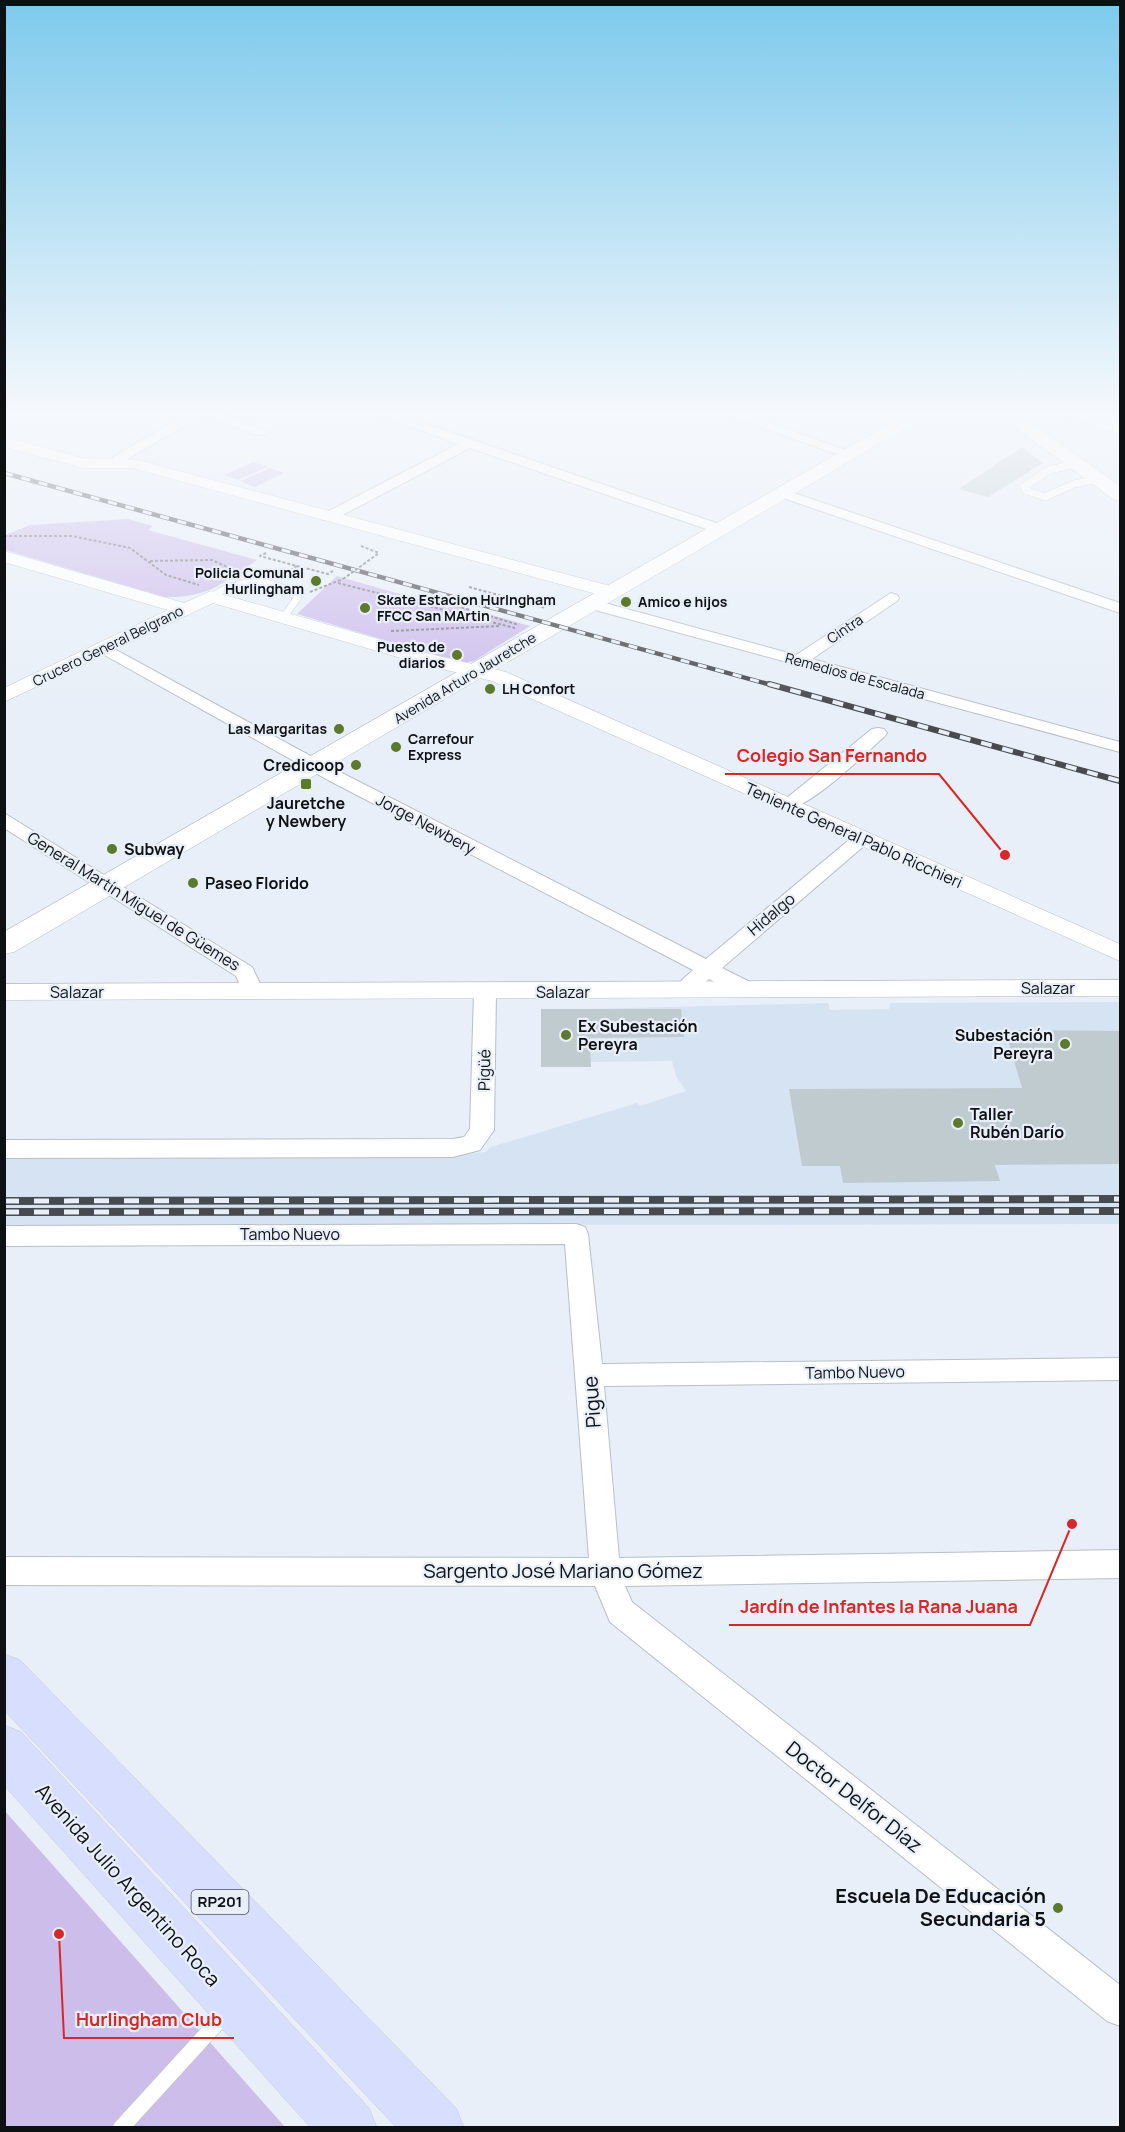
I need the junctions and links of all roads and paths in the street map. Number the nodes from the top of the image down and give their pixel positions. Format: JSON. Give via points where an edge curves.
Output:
{"nodes":[{"id":1,"x":308,"y":510,"type":"edge"},
{"id":2,"x":339,"y":510,"type":"edge"},
{"id":3,"x":662,"y":510,"type":"edge"},
{"id":4,"x":753,"y":510,"type":"edge"},
{"id":5,"x":833,"y":510,"type":"edge"},
{"id":6,"x":328,"y":516,"type":"junction"},
{"id":7,"x":720,"y":530,"type":"junction"},
{"id":8,"x":4,"y":536,"type":"edge"},
{"id":9,"x":361,"y":546,"type":"dead end"},
{"id":10,"x":266,"y":553,"type":"dead end"},
{"id":11,"x":4,"y":556,"type":"edge"},
{"id":12,"x":149,"y":561,"type":"junction"},
{"id":13,"x":297,"y":566,"type":"junction"},
{"id":14,"x":333,"y":571,"type":"dead end"},
{"id":15,"x":229,"y":577,"type":"dead end"},
{"id":16,"x":338,"y":583,"type":"dead end"},
{"id":17,"x":270,"y":584,"type":"junction"},
{"id":18,"x":469,"y":587,"type":"dead end"},
{"id":19,"x":207,"y":591,"type":"junction"},
{"id":20,"x":611,"y":592,"type":"junction"},
{"id":21,"x":298,"y":597,"type":"junction"},
{"id":22,"x":891,"y":598,"type":"dead end"},
{"id":23,"x":447,"y":603,"type":"dead end"},
{"id":24,"x":1120,"y":608,"type":"edge"},
{"id":25,"x":184,"y":609,"type":"junction"},
{"id":26,"x":581,"y":610,"type":"junction"},
{"id":27,"x":284,"y":617,"type":"junction"},
{"id":28,"x":507,"y":626,"type":"junction"},
{"id":29,"x":543,"y":632,"type":"junction"},
{"id":30,"x":337,"y":633,"type":"junction"},
{"id":31,"x":510,"y":635,"type":"dead end"},
{"id":32,"x":105,"y":649,"type":"junction"},
{"id":33,"x":799,"y":660,"type":"junction"},
{"id":34,"x":479,"y":672,"type":"junction"},
{"id":35,"x":4,"y":696,"type":"edge"},
{"id":36,"x":878,"y":733,"type":"dead end"},
{"id":37,"x":1120,"y":747,"type":"edge"},
{"id":38,"x":315,"y":766,"type":"junction"},
{"id":39,"x":787,"y":805,"type":"junction"},
{"id":40,"x":4,"y":819,"type":"edge"},
{"id":41,"x":862,"y":839,"type":"junction"},
{"id":42,"x":108,"y":885,"type":"junction"},
{"id":43,"x":4,"y":945,"type":"edge"},
{"id":44,"x":1120,"y":953,"type":"edge"},
{"id":45,"x":705,"y":969,"type":"junction"},
{"id":46,"x":1120,"y":988,"type":"edge"},
{"id":47,"x":681,"y":991,"type":"junction"},
{"id":48,"x":750,"y":991,"type":"junction"},
{"id":49,"x":4,"y":992,"type":"edge"},
{"id":50,"x":253,"y":992,"type":"junction"},
{"id":51,"x":485,"y":992,"type":"junction"},
{"id":52,"x":4,"y":1149,"type":"edge"},
{"id":53,"x":576,"y":1233,"type":"joint"},
{"id":54,"x":4,"y":1236,"type":"edge"},
{"id":55,"x":1120,"y":1369,"type":"edge"},
{"id":56,"x":590,"y":1375,"type":"junction"},
{"id":57,"x":1120,"y":1564,"type":"edge"},
{"id":58,"x":4,"y":1570,"type":"edge"},
{"id":59,"x":605,"y":1572,"type":"junction"},
{"id":60,"x":4,"y":1676,"type":"edge"},
{"id":61,"x":4,"y":1749,"type":"edge"},
{"id":62,"x":234,"y":2003,"type":"junction"},
{"id":63,"x":1120,"y":2008,"type":"edge"},
{"id":64,"x":121,"y":2127,"type":"edge"},
{"id":65,"x":349,"y":2127,"type":"edge"},
{"id":66,"x":436,"y":2127,"type":"edge"}],
"edges":[{"from":1,"to":6,"type":"street"},
{"from":2,"to":6,"type":"street"},
{"from":3,"to":7,"type":"street"},
{"from":4,"to":7,"type":"main road","name":"Avenida Arturo Jauretche"},
{"from":5,"to":24,"type":"street"},
{"from":6,"to":20,"type":"street"},
{"from":7,"to":20,"type":"main road","name":"Avenida Arturo Jauretche"},
{"from":8,"to":12,"type":"path","via":[[72,536],[103,541],[130,548]]},
{"from":9,"to":21,"type":"path","bridge":true,"via":[[379,553],[343,579]]},
{"from":10,"to":13,"type":"path","via":[[260,556]]},
{"from":11,"to":25,"type":"street"},
{"from":12,"to":15,"type":"path","via":[[212,560],[238,572]]},
{"from":12,"to":19,"type":"path","via":[[166,575]]},
{"from":13,"to":14,"type":"path","via":[[328,574]]},
{"from":13,"to":17,"type":"path"},
{"from":16,"to":28,"type":"path"},
{"from":17,"to":19,"type":"lane","via":[[238,582]]},
{"from":17,"to":21,"type":"lane"},
{"from":18,"to":26,"type":"path"},
{"from":19,"to":25,"type":"street","name":"Crucero General Belgrano"},
{"from":19,"to":27,"type":"street","name":"Teniente General Pablo Ricchieri"},
{"from":20,"to":26,"type":"main road","name":"Avenida Arturo Jauretche"},
{"from":21,"to":27,"type":"lane"},
{"from":22,"to":33,"type":"street","name":"Cintra"},
{"from":23,"to":29,"type":"path"},
{"from":25,"to":32,"type":"street","name":"Crucero General Belgrano"},
{"from":26,"to":29,"type":"main road","name":"Avenida Arturo Jauretche"},
{"from":26,"to":33,"type":"street","name":"Remedios de Escalada"},
{"from":27,"to":30,"type":"street","name":"Teniente General Pablo Ricchieri"},
{"from":28,"to":30,"type":"path"},
{"from":28,"to":31,"type":"path","via":[[520,629]]},
{"from":29,"to":34,"type":"main road","name":"Avenida Arturo Jauretche"},
{"from":30,"to":34,"type":"street","name":"Teniente General Pablo Ricchieri"},
{"from":32,"to":35,"type":"street","name":"Crucero General Belgrano"},
{"from":32,"to":38,"type":"street","name":"Jorge Newbery"},
{"from":33,"to":37,"type":"street","name":"Remedios de Escalada"},
{"from":34,"to":38,"type":"main road","name":"Avenida Arturo Jauretche"},
{"from":34,"to":39,"type":"street","name":"Teniente General Pablo Ricchieri","via":[[499,676]]},
{"from":36,"to":39,"type":"street","via":[[802,797]]},
{"from":38,"to":42,"type":"main road","name":"Avenida Arturo Jauretche"},
{"from":38,"to":45,"type":"street","name":"Jorge Newbery"},
{"from":39,"to":41,"type":"street","name":"Teniente General Pablo Ricchieri"},
{"from":40,"to":42,"type":"street","name":"General Martín Miguel de Güemes"},
{"from":41,"to":44,"type":"street","name":"Teniente General Pablo Ricchieri"},
{"from":41,"to":45,"type":"street","name":"Hidalgo"},
{"from":42,"to":43,"type":"main road","name":"Avenida Arturo Jauretche"},
{"from":42,"to":50,"type":"street","name":"General Martín Miguel de Güemes","via":[[245,972]]},
{"from":45,"to":47,"type":"street","name":"Hidalgo"},
{"from":45,"to":48,"type":"street","name":"Jorge Newbery"},
{"from":46,"to":48,"type":"street","name":"Salazar"},
{"from":47,"to":48,"type":"street","name":"Salazar"},
{"from":47,"to":51,"type":"street","name":"Salazar"},
{"from":49,"to":50,"type":"street","name":"Salazar"},
{"from":50,"to":51,"type":"street","name":"Salazar"},
{"from":51,"to":52,"type":"street","name":"Pigüé","via":[[482,1130],[472,1144],[453,1148]]},
{"from":53,"to":54,"type":"street","name":"Tambo Nuevo"},
{"from":53,"to":56,"type":"street","name":"Pigue"},
{"from":55,"to":56,"type":"street","name":"Tambo Nuevo"},
{"from":56,"to":59,"type":"street","name":"Pigue"},
{"from":57,"to":59,"type":"street","name":"Sargento José Mariano Gómez"},
{"from":58,"to":59,"type":"street","name":"Sargento José Mariano Gómez"},
{"from":59,"to":63,"type":"street","name":"Doctor Delfor Díaz","via":[[621,1612]]},
{"from":60,"to":66,"type":"main road","number":"RP201"},
{"from":61,"to":62,"type":"main road","name":"Avenida Julio Argentino Roca"},
{"from":62,"to":64,"type":"lane"},
{"from":62,"to":65,"type":"main road","name":"Avenida Julio Argentino Roca"}]}
